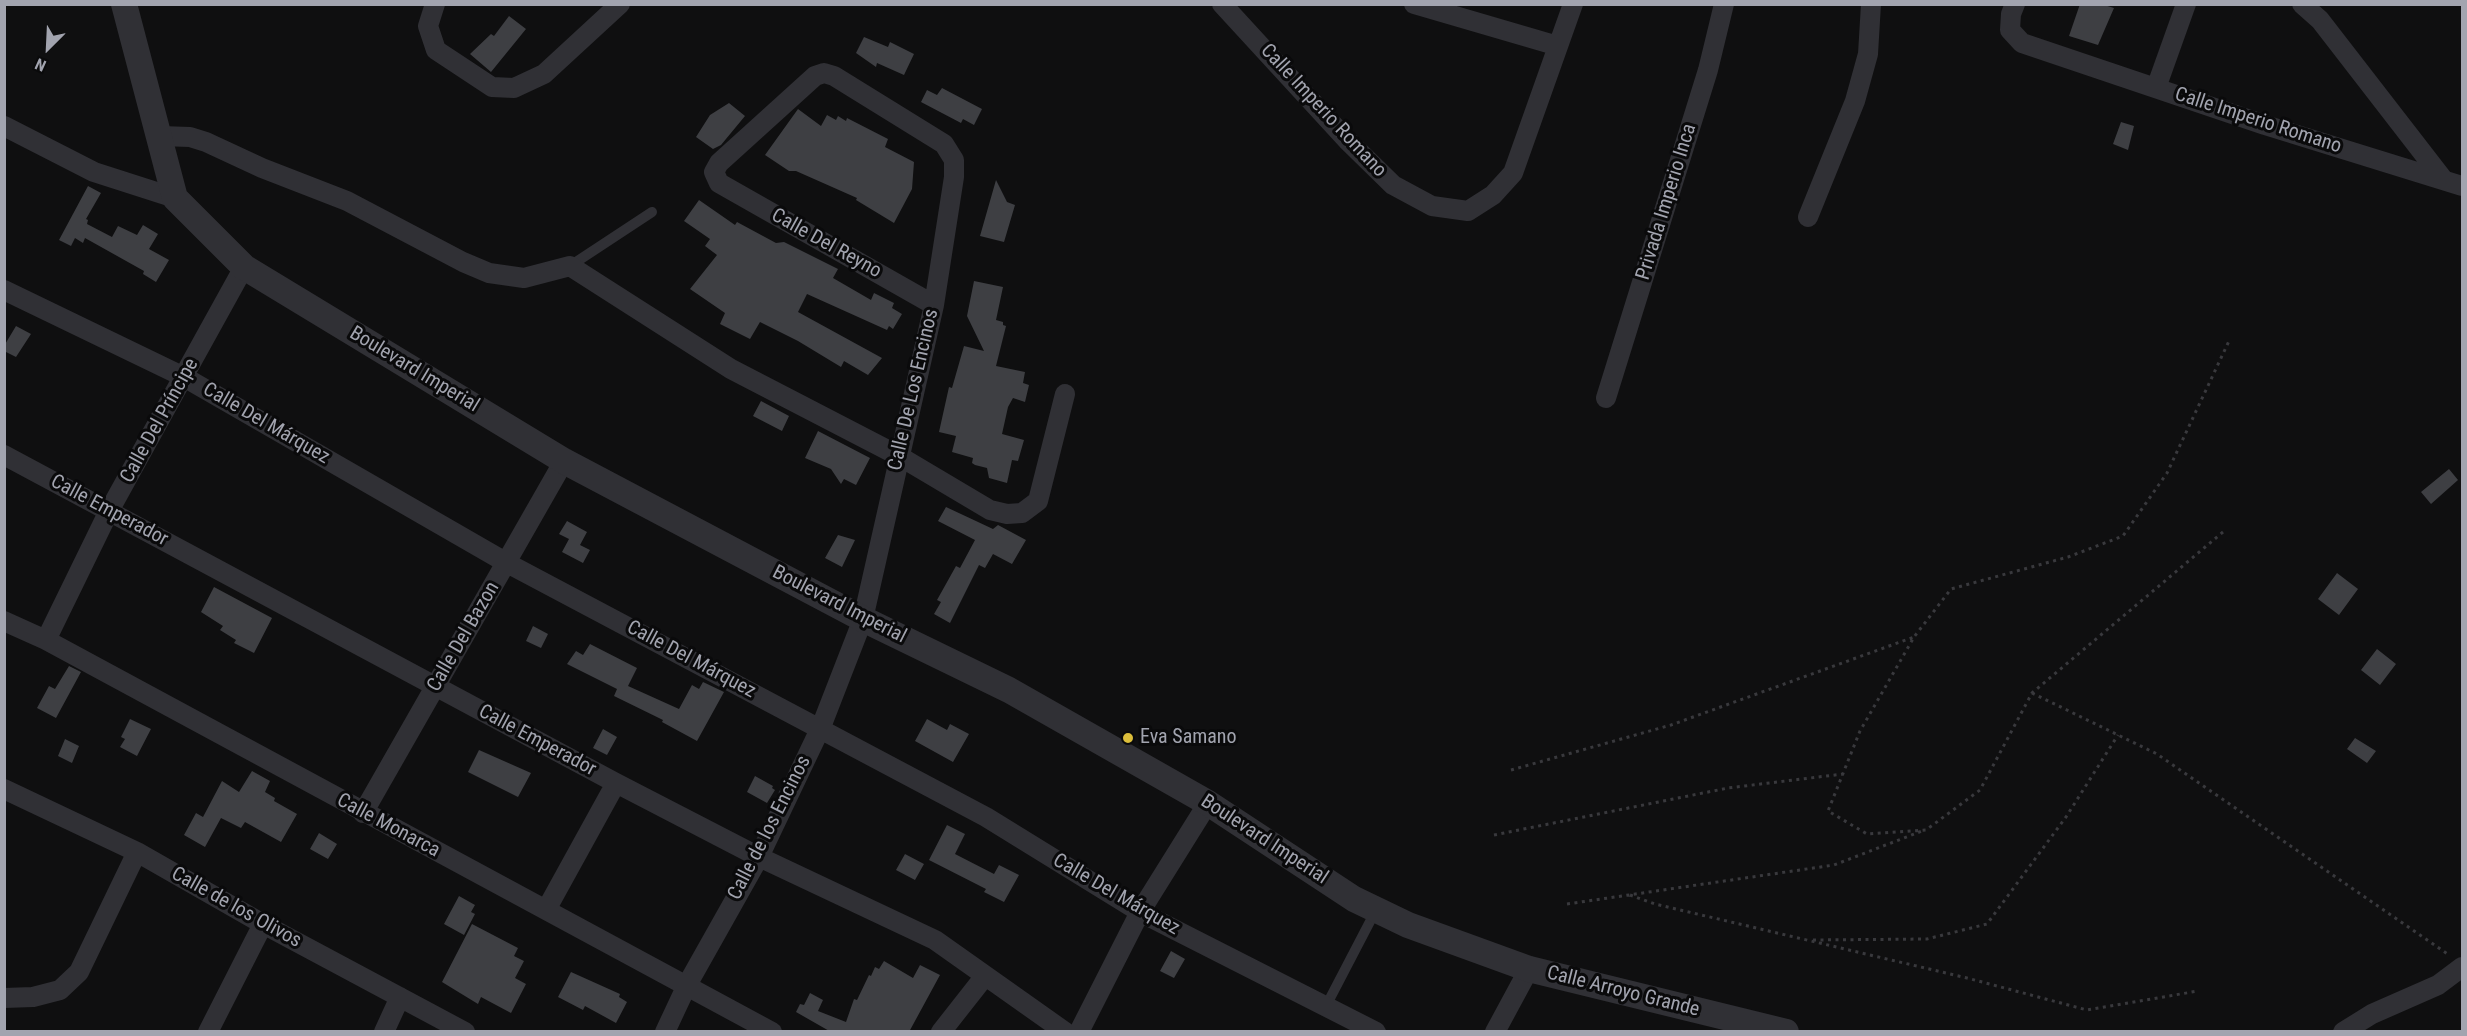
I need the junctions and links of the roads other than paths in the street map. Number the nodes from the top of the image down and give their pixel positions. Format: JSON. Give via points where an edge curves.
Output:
{"nodes":[{"id":1,"x":124,"y":4,"type":"edge"},
{"id":2,"x":435,"y":4,"type":"edge"},
{"id":3,"x":620,"y":4,"type":"edge"},
{"id":4,"x":1222,"y":4,"type":"edge"},
{"id":5,"x":1414,"y":4,"type":"edge"},
{"id":6,"x":1573,"y":4,"type":"edge"},
{"id":7,"x":1724,"y":4,"type":"edge"},
{"id":8,"x":1871,"y":4,"type":"edge"},
{"id":9,"x":2015,"y":4,"type":"edge"},
{"id":10,"x":2186,"y":4,"type":"edge"},
{"id":11,"x":2302,"y":4,"type":"edge"},
{"id":12,"x":1558,"y":46,"type":"junction"},
{"id":13,"x":2156,"y":88,"type":"junction"},
{"id":14,"x":4,"y":126,"type":"edge"},
{"id":15,"x":160,"y":136,"type":"junction"},
{"id":16,"x":954,"y":160,"type":"joint"},
{"id":17,"x":2443,"y":179,"type":"junction"},
{"id":18,"x":2463,"y":186,"type":"edge"},
{"id":19,"x":176,"y":198,"type":"junction"},
{"id":20,"x":652,"y":212,"type":"dead end"},
{"id":21,"x":1808,"y":217,"type":"dead end"},
{"id":22,"x":570,"y":266,"type":"junction"},
{"id":23,"x":244,"y":267,"type":"junction"},
{"id":24,"x":4,"y":290,"type":"edge"},
{"id":25,"x":934,"y":304,"type":"junction"},
{"id":26,"x":184,"y":377,"type":"junction"},
{"id":27,"x":1065,"y":394,"type":"dead end"},
{"id":28,"x":1606,"y":398,"type":"dead end"},
{"id":29,"x":4,"y":454,"type":"edge"},
{"id":30,"x":899,"y":456,"type":"junction"},
{"id":31,"x":564,"y":461,"type":"junction"},
{"id":32,"x":109,"y":511,"type":"junction"},
{"id":33,"x":507,"y":563,"type":"junction"},
{"id":34,"x":862,"y":619,"type":"junction"},
{"id":35,"x":4,"y":621,"type":"edge"},
{"id":36,"x":46,"y":640,"type":"junction"},
{"id":37,"x":435,"y":688,"type":"junction"},
{"id":38,"x":821,"y":727,"type":"junction"},
{"id":39,"x":616,"y":783,"type":"junction"},
{"id":40,"x":4,"y":789,"type":"edge"},
{"id":41,"x":1208,"y":803,"type":"junction"},
{"id":42,"x":363,"y":813,"type":"junction"},
{"id":43,"x":137,"y":852,"type":"junction"},
{"id":44,"x":759,"y":857,"type":"junction"},
{"id":45,"x":546,"y":910,"type":"junction"},
{"id":46,"x":1376,"y":910,"type":"junction"},
{"id":47,"x":1140,"y":912,"type":"junction"},
{"id":48,"x":263,"y":924,"type":"junction"},
{"id":49,"x":2458,"y":962,"type":"edge"},
{"id":50,"x":1529,"y":969,"type":"junction"},
{"id":51,"x":985,"y":976,"type":"junction"},
{"id":52,"x":687,"y":986,"type":"junction"},
{"id":53,"x":4,"y":998,"type":"edge"},
{"id":54,"x":400,"y":998,"type":"junction"},
{"id":55,"x":1326,"y":1006,"type":"junction"},
{"id":56,"x":208,"y":1032,"type":"edge"},
{"id":57,"x":384,"y":1032,"type":"edge"},
{"id":58,"x":465,"y":1032,"type":"edge"},
{"id":59,"x":665,"y":1032,"type":"edge"},
{"id":60,"x":772,"y":1032,"type":"edge"},
{"id":61,"x":941,"y":1032,"type":"edge"},
{"id":62,"x":1065,"y":1032,"type":"edge"},
{"id":63,"x":1079,"y":1032,"type":"edge"},
{"id":64,"x":1376,"y":1032,"type":"edge"},
{"id":65,"x":1495,"y":1032,"type":"edge"},
{"id":66,"x":1786,"y":1032,"type":"edge"},
{"id":67,"x":2343,"y":1032,"type":"edge"}],
"edges":[{"from":1,"to":15,"type":"street"},
{"from":2,"to":3,"type":"street","via":[[428,26],[436,50],[492,87],[514,88],[544,74]]},
{"from":4,"to":12,"type":"street","name":"Calle Imperio Romano","via":[[1393,185],[1432,206],[1468,211],[1493,195],[1513,173]]},
{"from":5,"to":12,"type":"street"},
{"from":6,"to":12,"type":"street"},
{"from":7,"to":28,"type":"street","name":"Privada Imperio Inca","via":[[1708,70]]},
{"from":8,"to":21,"type":"street","via":[[1868,54],[1855,101]]},
{"from":9,"to":13,"type":"street","name":"Calle Imperio Romano","via":[[2010,30],[2022,43]]},
{"from":10,"to":13,"type":"street"},
{"from":11,"to":17,"type":"street","via":[[2320,20]]},
{"from":13,"to":17,"type":"street","name":"Calle Imperio Romano"},
{"from":14,"to":19,"type":"street","name":"Boulevard Imperial","via":[[94,172]]},
{"from":15,"to":19,"type":"street"},
{"from":15,"to":22,"type":"street","via":[[206,142],[347,201],[489,273],[524,278]]},
{"from":16,"to":25,"type":"street","name":"Calle De Los Encinos"},
{"from":16,"to":25,"type":"street","name":"Calle Del Reyno","via":[[944,144],[834,76],[824,74],[815,76],[719,163],[714,172],[719,183]]},
{"from":17,"to":18,"type":"street","name":"Calle Imperio Romano"},
{"from":19,"to":23,"type":"street","name":"Boulevard Imperial"},
{"from":20,"to":22,"type":"lane"},
{"from":22,"to":30,"type":"street","via":[[731,369]]},
{"from":23,"to":26,"type":"street","name":"Calle Del Príncipe"},
{"from":23,"to":31,"type":"street","name":"Boulevard Imperial"},
{"from":24,"to":26,"type":"street","name":"Calle Del Márquez"},
{"from":25,"to":30,"type":"street","name":"Calle De Los Encinos"},
{"from":26,"to":32,"type":"street","name":"Calle Del Príncipe"},
{"from":26,"to":33,"type":"street","name":"Calle Del Márquez"},
{"from":27,"to":30,"type":"street","via":[[1038,501],[1022,513],[990,510]]},
{"from":29,"to":32,"type":"street","name":"Calle Emperador"},
{"from":30,"to":34,"type":"street","name":"Calle De Los Encinos"},
{"from":31,"to":33,"type":"street","name":"Calle Del Bazon"},
{"from":31,"to":34,"type":"street","name":"Boulevard Imperial"},
{"from":32,"to":36,"type":"street","name":"Calle Del Príncipe"},
{"from":32,"to":37,"type":"street","name":"Calle Emperador"},
{"from":33,"to":37,"type":"street","name":"Calle Del Bazon"},
{"from":33,"to":38,"type":"street","name":"Calle Del Márquez"},
{"from":34,"to":38,"type":"street","name":"Calle de los Encinos"},
{"from":34,"to":41,"type":"street","name":"Boulevard Imperial","via":[[1009,690]]},
{"from":35,"to":36,"type":"street","name":"Calle Monarca"},
{"from":36,"to":42,"type":"street","name":"Calle Monarca"},
{"from":37,"to":39,"type":"street","name":"Calle Emperador"},
{"from":37,"to":42,"type":"street","name":"Calle Del Bazon"},
{"from":38,"to":44,"type":"street","name":"Calle de los Encinos"},
{"from":38,"to":47,"type":"street","name":"Calle Del Márquez","via":[[986,817]]},
{"from":39,"to":44,"type":"street","name":"Calle Emperador"},
{"from":39,"to":45,"type":"street"},
{"from":40,"to":43,"type":"street","name":"Calle de los Olivos"},
{"from":41,"to":46,"type":"street","name":"Boulevard Imperial","via":[[1353,899]]},
{"from":41,"to":47,"type":"street"},
{"from":42,"to":45,"type":"street","name":"Calle Monarca"},
{"from":43,"to":48,"type":"street","name":"Calle de los Olivos"},
{"from":43,"to":53,"type":"street","via":[[79,972],[60,990],[33,997]]},
{"from":44,"to":51,"type":"street","name":"Calle Emperador","via":[[936,940]]},
{"from":44,"to":52,"type":"street","name":"Calle de los Encinos"},
{"from":45,"to":52,"type":"street","name":"Calle Monarca"},
{"from":46,"to":50,"type":"street","name":"Boulevard Imperial"},
{"from":46,"to":55,"type":"lane"},
{"from":47,"to":55,"type":"street","name":"Calle Del Márquez"},
{"from":47,"to":63,"type":"street"},
{"from":48,"to":54,"type":"street","name":"Calle de los Olivos"},
{"from":48,"to":56,"type":"street"},
{"from":49,"to":67,"type":"street","via":[[2438,986],[2372,1014]]},
{"from":50,"to":65,"type":"street"},
{"from":50,"to":66,"type":"street","name":"Calle Arroyo Grande"},
{"from":51,"to":61,"type":"street"},
{"from":51,"to":62,"type":"street","name":"Calle Emperador"},
{"from":52,"to":59,"type":"street","name":"Calle de los Encinos"},
{"from":52,"to":60,"type":"street","name":"Calle Monarca"},
{"from":54,"to":57,"type":"street"},
{"from":54,"to":58,"type":"street","name":"Calle de los Olivos"},
{"from":55,"to":64,"type":"street","name":"Calle Del Márquez"}]}
